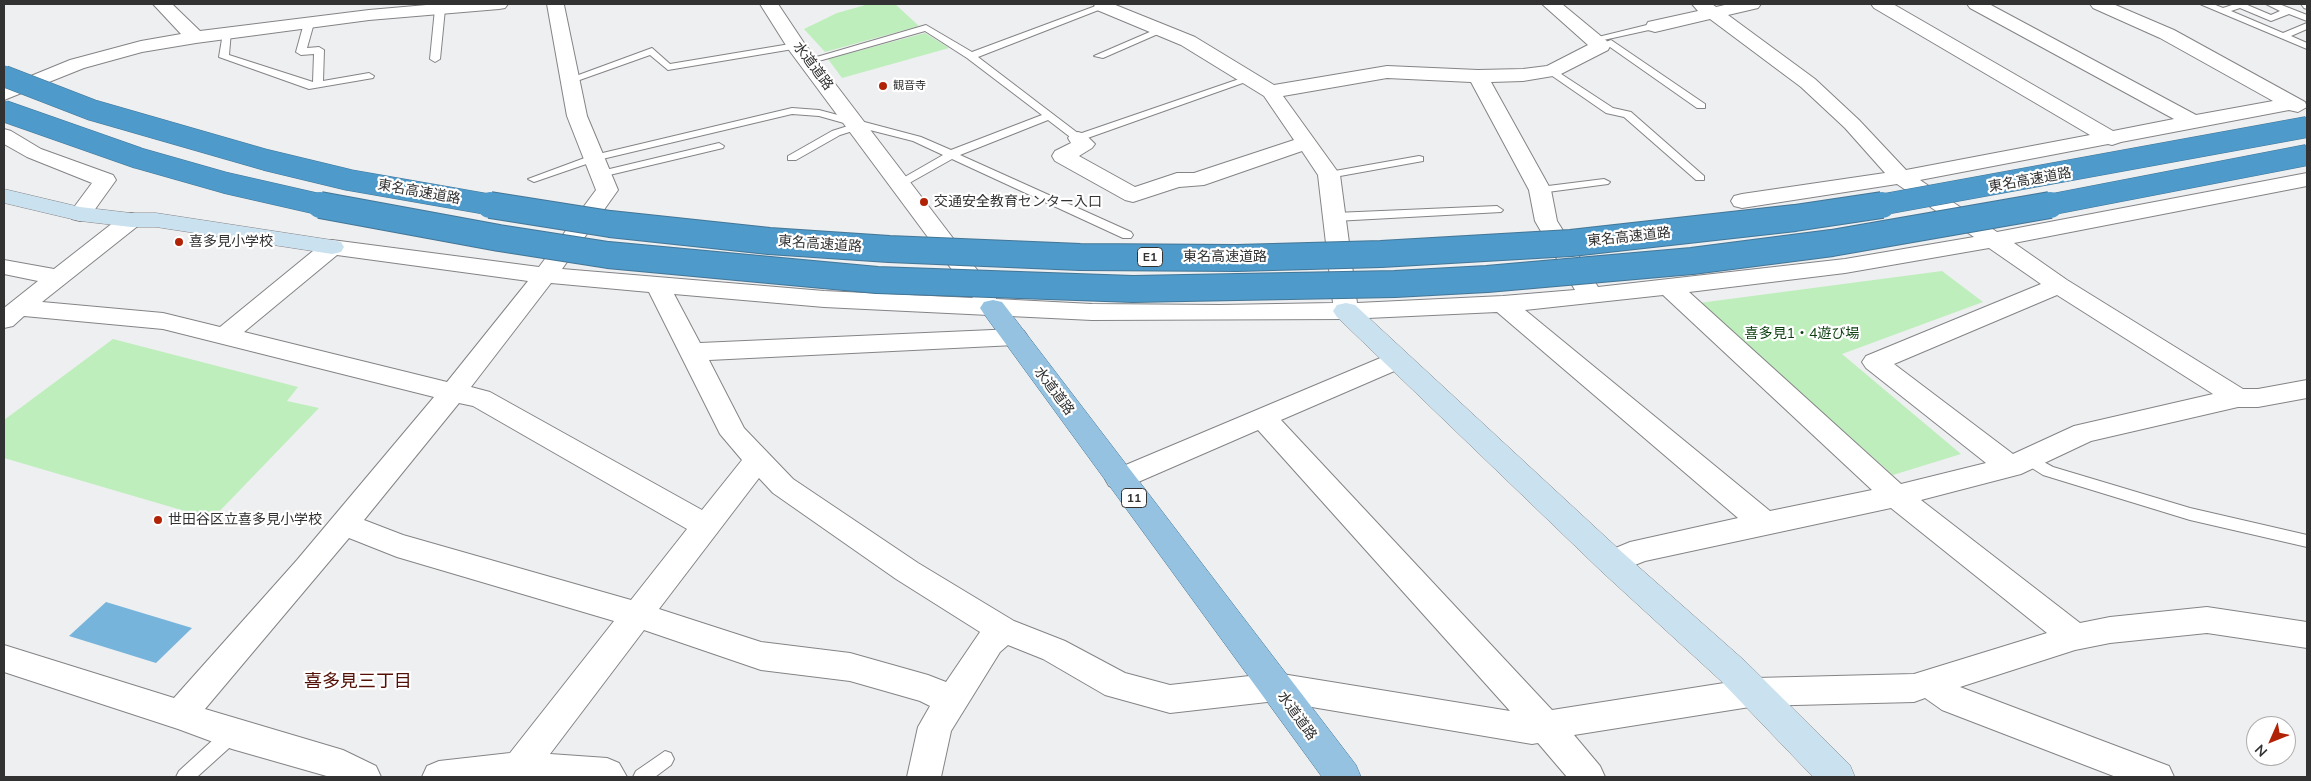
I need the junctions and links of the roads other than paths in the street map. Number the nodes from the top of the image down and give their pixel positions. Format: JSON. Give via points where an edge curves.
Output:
{"nodes":[{"id":1,"x":162,"y":4,"type":"edge"},
{"id":2,"x":499,"y":4,"type":"edge"},
{"id":3,"x":554,"y":4,"type":"edge"},
{"id":4,"x":769,"y":4,"type":"edge"},
{"id":5,"x":1104,"y":4,"type":"edge"},
{"id":6,"x":1551,"y":4,"type":"edge"},
{"id":7,"x":1752,"y":4,"type":"edge"},
{"id":8,"x":1880,"y":4,"type":"edge"},
{"id":9,"x":1976,"y":4,"type":"edge"},
{"id":10,"x":2099,"y":4,"type":"edge"},
{"id":11,"x":2205,"y":4,"type":"edge"},
{"id":12,"x":2271,"y":4,"type":"edge"},
{"id":13,"x":2307,"y":6,"type":"edge"},
{"id":14,"x":1708,"y":8,"type":"edge"},
{"id":15,"x":440,"y":9,"type":"junction"},
{"id":16,"x":2223,"y":11,"type":"junction"},
{"id":17,"x":2291,"y":12,"type":"junction"},
{"id":18,"x":2307,"y":18,"type":"edge"},
{"id":19,"x":310,"y":23,"type":"junction"},
{"id":20,"x":1655,"y":26,"type":"joint"},
{"id":21,"x":2307,"y":26,"type":"edge"},
{"id":22,"x":1162,"y":30,"type":"junction"},
{"id":23,"x":228,"y":33,"type":"junction"},
{"id":24,"x":2283,"y":36,"type":"junction"},
{"id":25,"x":196,"y":37,"type":"junction"},
{"id":26,"x":1598,"y":43,"type":"junction"},
{"id":27,"x":2306,"y":45,"type":"edge"},
{"id":28,"x":802,"y":53,"type":"junction"},
{"id":29,"x":971,"y":56,"type":"junction"},
{"id":30,"x":1099,"y":56,"type":"dead end"},
{"id":31,"x":435,"y":59,"type":"dead end"},
{"id":32,"x":1552,"y":71,"type":"junction"},
{"id":33,"x":4,"y":76,"type":"edge"},
{"id":34,"x":369,"y":76,"type":"dead end"},
{"id":35,"x":1478,"y":76,"type":"junction"},
{"id":36,"x":1249,"y":79,"type":"junction"},
{"id":37,"x":570,"y":80,"type":"junction"},
{"id":38,"x":318,"y":84,"type":"junction"},
{"id":39,"x":1271,"y":92,"type":"junction"},
{"id":40,"x":4,"y":94,"type":"edge"},
{"id":41,"x":1701,"y":106,"type":"dead end"},
{"id":42,"x":2300,"y":106,"type":"edge"},
{"id":43,"x":4,"y":112,"type":"edge"},
{"id":44,"x":1049,"y":116,"type":"junction"},
{"id":45,"x":2194,"y":122,"type":"junction"},
{"id":46,"x":856,"y":124,"type":"junction"},
{"id":47,"x":2307,"y":126,"type":"edge"},
{"id":48,"x":4,"y":135,"type":"edge"},
{"id":49,"x":1078,"y":138,"type":"junction"},
{"id":50,"x":2112,"y":139,"type":"junction"},
{"id":51,"x":1306,"y":143,"type":"junction"},
{"id":52,"x":719,"y":146,"type":"dead end"},
{"id":53,"x":951,"y":155,"type":"junction"},
{"id":54,"x":2307,"y":155,"type":"edge"},
{"id":55,"x":792,"y":158,"type":"dead end"},
{"id":56,"x":1419,"y":159,"type":"dead end"},
{"id":57,"x":598,"y":166,"type":"junction"},
{"id":58,"x":1329,"y":175,"type":"junction"},
{"id":59,"x":1901,"y":177,"type":"junction"},
{"id":60,"x":1700,"y":178,"type":"dead end"},
{"id":61,"x":534,"y":179,"type":"dead end"},
{"id":62,"x":2307,"y":179,"type":"edge"},
{"id":63,"x":1604,"y":182,"type":"dead end"},
{"id":64,"x":900,"y":184,"type":"junction"},
{"id":65,"x":1540,"y":190,"type":"junction"},
{"id":66,"x":4,"y":196,"type":"edge"},
{"id":67,"x":1742,"y":201,"type":"dead end"},
{"id":68,"x":1497,"y":210,"type":"dead end"},
{"id":69,"x":80,"y":214,"type":"junction"},
{"id":70,"x":1335,"y":217,"type":"junction"},
{"id":71,"x":131,"y":220,"type":"junction"},
{"id":72,"x":1127,"y":235,"type":"dead end"},
{"id":73,"x":1994,"y":241,"type":"junction"},
{"id":74,"x":332,"y":248,"type":"junction"},
{"id":75,"x":4,"y":267,"type":"edge"},
{"id":76,"x":545,"y":275,"type":"junction"},
{"id":77,"x":58,"y":277,"type":"junction"},
{"id":78,"x":657,"y":284,"type":"junction"},
{"id":79,"x":2059,"y":284,"type":"junction"},
{"id":80,"x":1669,"y":287,"type":"junction"},
{"id":81,"x":1591,"y":296,"type":"junction"},
{"id":82,"x":1503,"y":304,"type":"junction"},
{"id":83,"x":993,"y":308,"type":"junction"},
{"id":84,"x":1346,"y":311,"type":"junction"},
{"id":85,"x":12,"y":314,"type":"edge"},
{"id":86,"x":224,"y":336,"type":"junction"},
{"id":87,"x":1015,"y":337,"type":"junction"},
{"id":88,"x":693,"y":352,"type":"junction"},
{"id":89,"x":1397,"y":360,"type":"junction"},
{"id":90,"x":2307,"y":389,"type":"edge"},
{"id":91,"x":453,"y":392,"type":"junction"},
{"id":92,"x":2238,"y":398,"type":"junction"},
{"id":93,"x":1262,"y":416,"type":"junction"},
{"id":94,"x":758,"y":459,"type":"junction"},
{"id":95,"x":2020,"y":463,"type":"junction"},
{"id":96,"x":1119,"y":479,"type":"junction"},
{"id":97,"x":1896,"y":496,"type":"junction"},
{"id":98,"x":1764,"y":523,"type":"junction"},
{"id":99,"x":343,"y":524,"type":"junction"},
{"id":100,"x":704,"y":527,"type":"junction"},
{"id":101,"x":2307,"y":541,"type":"edge"},
{"id":102,"x":1612,"y":562,"type":"junction"},
{"id":103,"x":638,"y":615,"type":"junction"},
{"id":104,"x":1003,"y":630,"type":"junction"},
{"id":105,"x":2307,"y":634,"type":"edge"},
{"id":106,"x":2075,"y":637,"type":"junction"},
{"id":107,"x":4,"y":659,"type":"edge"},
{"id":108,"x":1934,"y":684,"type":"junction"},
{"id":109,"x":1276,"y":687,"type":"junction"},
{"id":110,"x":1756,"y":692,"type":"junction"},
{"id":111,"x":952,"y":702,"type":"junction"},
{"id":112,"x":180,"y":715,"type":"junction"},
{"id":113,"x":1546,"y":727,"type":"junction"},
{"id":114,"x":232,"y":734,"type":"junction"},
{"id":115,"x":665,"y":759,"type":"dead end"},
{"id":116,"x":519,"y":767,"type":"junction"},
{"id":117,"x":185,"y":777,"type":"edge"},
{"id":118,"x":364,"y":777,"type":"edge"},
{"id":119,"x":439,"y":777,"type":"edge"},
{"id":120,"x":610,"y":777,"type":"edge"},
{"id":121,"x":642,"y":777,"type":"edge"},
{"id":122,"x":924,"y":777,"type":"edge"},
{"id":123,"x":1342,"y":777,"type":"edge"},
{"id":124,"x":1588,"y":777,"type":"edge"},
{"id":125,"x":1837,"y":777,"type":"edge"},
{"id":126,"x":2157,"y":777,"type":"edge"}],
"edges":[{"from":1,"to":25,"type":"street"},
{"from":2,"to":15,"type":"street"},
{"from":3,"to":37,"type":"street"},
{"from":4,"to":28,"type":"street","name":"水道道路"},
{"from":5,"to":22,"type":"street"},
{"from":5,"to":29,"type":"lane"},
{"from":6,"to":26,"type":"street"},
{"from":7,"to":14,"type":"street"},
{"from":8,"to":50,"type":"street"},
{"from":9,"to":45,"type":"street"},
{"from":10,"to":42,"type":"street","via":[[2167,34]]},
{"from":11,"to":16,"type":"lane"},
{"from":12,"to":17,"type":"lane"},
{"from":13,"to":17,"type":"lane"},
{"from":14,"to":20,"type":"street"},
{"from":14,"to":59,"type":"street","via":[[1808,83]]},
{"from":15,"to":19,"type":"street"},
{"from":15,"to":31,"type":"lane"},
{"from":16,"to":17,"type":"lane","via":[[2240,5],[2271,18]]},
{"from":16,"to":24,"type":"lane"},
{"from":17,"to":18,"type":"lane"},
{"from":19,"to":23,"type":"street"},
{"from":19,"to":38,"type":"lane","via":[[301,52],[319,50]]},
{"from":20,"to":26,"type":"lane"},
{"from":21,"to":24,"type":"lane"},
{"from":22,"to":30,"type":"lane"},
{"from":22,"to":36,"type":"street","via":[[1188,41]]},
{"from":23,"to":25,"type":"street"},
{"from":23,"to":38,"type":"lane","via":[[224,57],[309,86]]},
{"from":24,"to":27,"type":"lane"},
{"from":25,"to":40,"type":"street","via":[[104,55]]},
{"from":26,"to":32,"type":"street"},
{"from":26,"to":41,"type":"lane","via":[[1611,43]]},
{"from":28,"to":29,"type":"lane","via":[[926,28]]},
{"from":28,"to":37,"type":"lane","via":[[668,67],[652,51]]},
{"from":28,"to":46,"type":"street","name":"水道道路"},
{"from":29,"to":44,"type":"lane"},
{"from":32,"to":35,"type":"street"},
{"from":32,"to":60,"type":"lane","via":[[1610,112],[1627,114]]},
{"from":33,"to":47,"type":"highway","name":"東名高速道路","number":"E1","bridge":true,"via":[[92,110],[266,160],[349,180],[479,203],[610,224],[769,241],[1080,257],[1285,257],[1571,243],[1795,218],[1914,200]]},
{"from":34,"to":38,"type":"lane"},
{"from":35,"to":39,"type":"street","via":[[1386,72],[1348,76]]},
{"from":35,"to":65,"type":"street"},
{"from":36,"to":39,"type":"street"},
{"from":36,"to":49,"type":"lane"},
{"from":37,"to":57,"type":"street","via":[[577,116]]},
{"from":39,"to":51,"type":"street"},
{"from":42,"to":45,"type":"street"},
{"from":43,"to":54,"type":"highway","name":"東名高速道路","bridge":true,"via":[[130,155],[226,182],[325,206],[499,238],[608,255],[877,280],[1123,288],[1395,284],[1692,261],[1966,221]]},
{"from":44,"to":49,"type":"lane"},
{"from":44,"to":53,"type":"lane"},
{"from":45,"to":50,"type":"street"},
{"from":46,"to":53,"type":"lane","via":[[917,139]]},
{"from":46,"to":55,"type":"lane"},
{"from":46,"to":57,"type":"lane","via":[[819,113],[792,111]]},
{"from":46,"to":64,"type":"street","name":"水道道路"},
{"from":48,"to":69,"type":"street","via":[[34,153],[104,180]]},
{"from":49,"to":51,"type":"street","via":[[1084,144],[1063,156],[1133,195],[1177,180],[1196,180]]},
{"from":50,"to":59,"type":"street"},
{"from":51,"to":58,"type":"street"},
{"from":52,"to":57,"type":"lane"},
{"from":53,"to":64,"type":"lane"},
{"from":53,"to":72,"type":"lane"},
{"from":56,"to":58,"type":"lane"},
{"from":57,"to":61,"type":"lane"},
{"from":57,"to":76,"type":"street","via":[[607,190]]},
{"from":58,"to":70,"type":"street"},
{"from":59,"to":67,"type":"street"},
{"from":59,"to":73,"type":"street"},
{"from":62,"to":73,"type":"street"},
{"from":63,"to":65,"type":"lane"},
{"from":64,"to":83,"type":"street","name":"水道道路"},
{"from":65,"to":81,"type":"street","via":[[1546,221]]},
{"from":66,"to":69,"type":"street"},
{"from":68,"to":70,"type":"lane"},
{"from":69,"to":71,"type":"street"},
{"from":70,"to":84,"type":"street"},
{"from":71,"to":74,"type":"street","via":[[156,220]]},
{"from":71,"to":77,"type":"street"},
{"from":73,"to":79,"type":"street"},
{"from":73,"to":80,"type":"street","via":[[1844,266]]},
{"from":74,"to":76,"type":"street"},
{"from":74,"to":86,"type":"street"},
{"from":75,"to":77,"type":"street"},
{"from":76,"to":78,"type":"street"},
{"from":76,"to":91,"type":"street"},
{"from":77,"to":85,"type":"street"},
{"from":78,"to":83,"type":"street","via":[[824,299]]},
{"from":78,"to":88,"type":"street"},
{"from":79,"to":92,"type":"street"},
{"from":79,"to":95,"type":"street","via":[[1875,362]]},
{"from":80,"to":81,"type":"street"},
{"from":80,"to":97,"type":"street"},
{"from":81,"to":82,"type":"street"},
{"from":82,"to":84,"type":"street"},
{"from":82,"to":98,"type":"street"},
{"from":83,"to":84,"type":"street","via":[[1201,313]]},
{"from":83,"to":87,"type":"main road","name":"水道道路","number":"11"},
{"from":84,"to":89,"type":"street"},
{"from":85,"to":86,"type":"street","via":[[163,321]]},
{"from":86,"to":91,"type":"street"},
{"from":87,"to":88,"type":"street"},
{"from":87,"to":96,"type":"main road","name":"水道道路","number":"11"},
{"from":88,"to":94,"type":"street","via":[[734,434]]},
{"from":89,"to":93,"type":"street"},
{"from":89,"to":102,"type":"street"},
{"from":90,"to":92,"type":"street","via":[[2258,398]]},
{"from":91,"to":99,"type":"street"},
{"from":91,"to":100,"type":"street","via":[[481,399],[690,516]]},
{"from":92,"to":95,"type":"street","via":[[2084,433]]},
{"from":93,"to":96,"type":"street"},
{"from":93,"to":113,"type":"street"},
{"from":94,"to":100,"type":"street"},
{"from":94,"to":104,"type":"street","via":[[783,486],[907,571]]},
{"from":95,"to":97,"type":"street"},
{"from":95,"to":101,"type":"lane","via":[[2190,514]]},
{"from":96,"to":109,"type":"main road","name":"水道道路","number":"11"},
{"from":97,"to":98,"type":"street"},
{"from":97,"to":106,"type":"street"},
{"from":98,"to":102,"type":"street","via":[[1640,550]]},
{"from":99,"to":103,"type":"street","via":[[397,545]]},
{"from":99,"to":112,"type":"street"},
{"from":100,"to":103,"type":"street"},
{"from":102,"to":110,"type":"street"},
{"from":103,"to":111,"type":"street","via":[[761,656],[850,667],[928,689]]},
{"from":103,"to":116,"type":"street"},
{"from":104,"to":109,"type":"street","via":[[1054,650],[1117,685],[1170,699]]},
{"from":104,"to":111,"type":"street","via":[[989,643]]},
{"from":105,"to":106,"type":"street","via":[[2207,620]]},
{"from":106,"to":108,"type":"street"},
{"from":107,"to":112,"type":"street"},
{"from":108,"to":110,"type":"street","via":[[1914,688]]},
{"from":108,"to":126,"type":"street","via":[[1954,700]]},
{"from":109,"to":113,"type":"street","via":[[1499,725],[1532,729]]},
{"from":109,"to":123,"type":"main road","name":"水道道路","number":"11"},
{"from":110,"to":113,"type":"street"},
{"from":110,"to":125,"type":"street"},
{"from":111,"to":122,"type":"street","via":[[935,727]]},
{"from":112,"to":114,"type":"street"},
{"from":113,"to":124,"type":"street"},
{"from":114,"to":117,"type":"lane"},
{"from":114,"to":118,"type":"street","via":[[331,761]]},
{"from":115,"to":121,"type":"lane"},
{"from":116,"to":119,"type":"street"},
{"from":116,"to":120,"type":"street","via":[[607,774]]}]}
